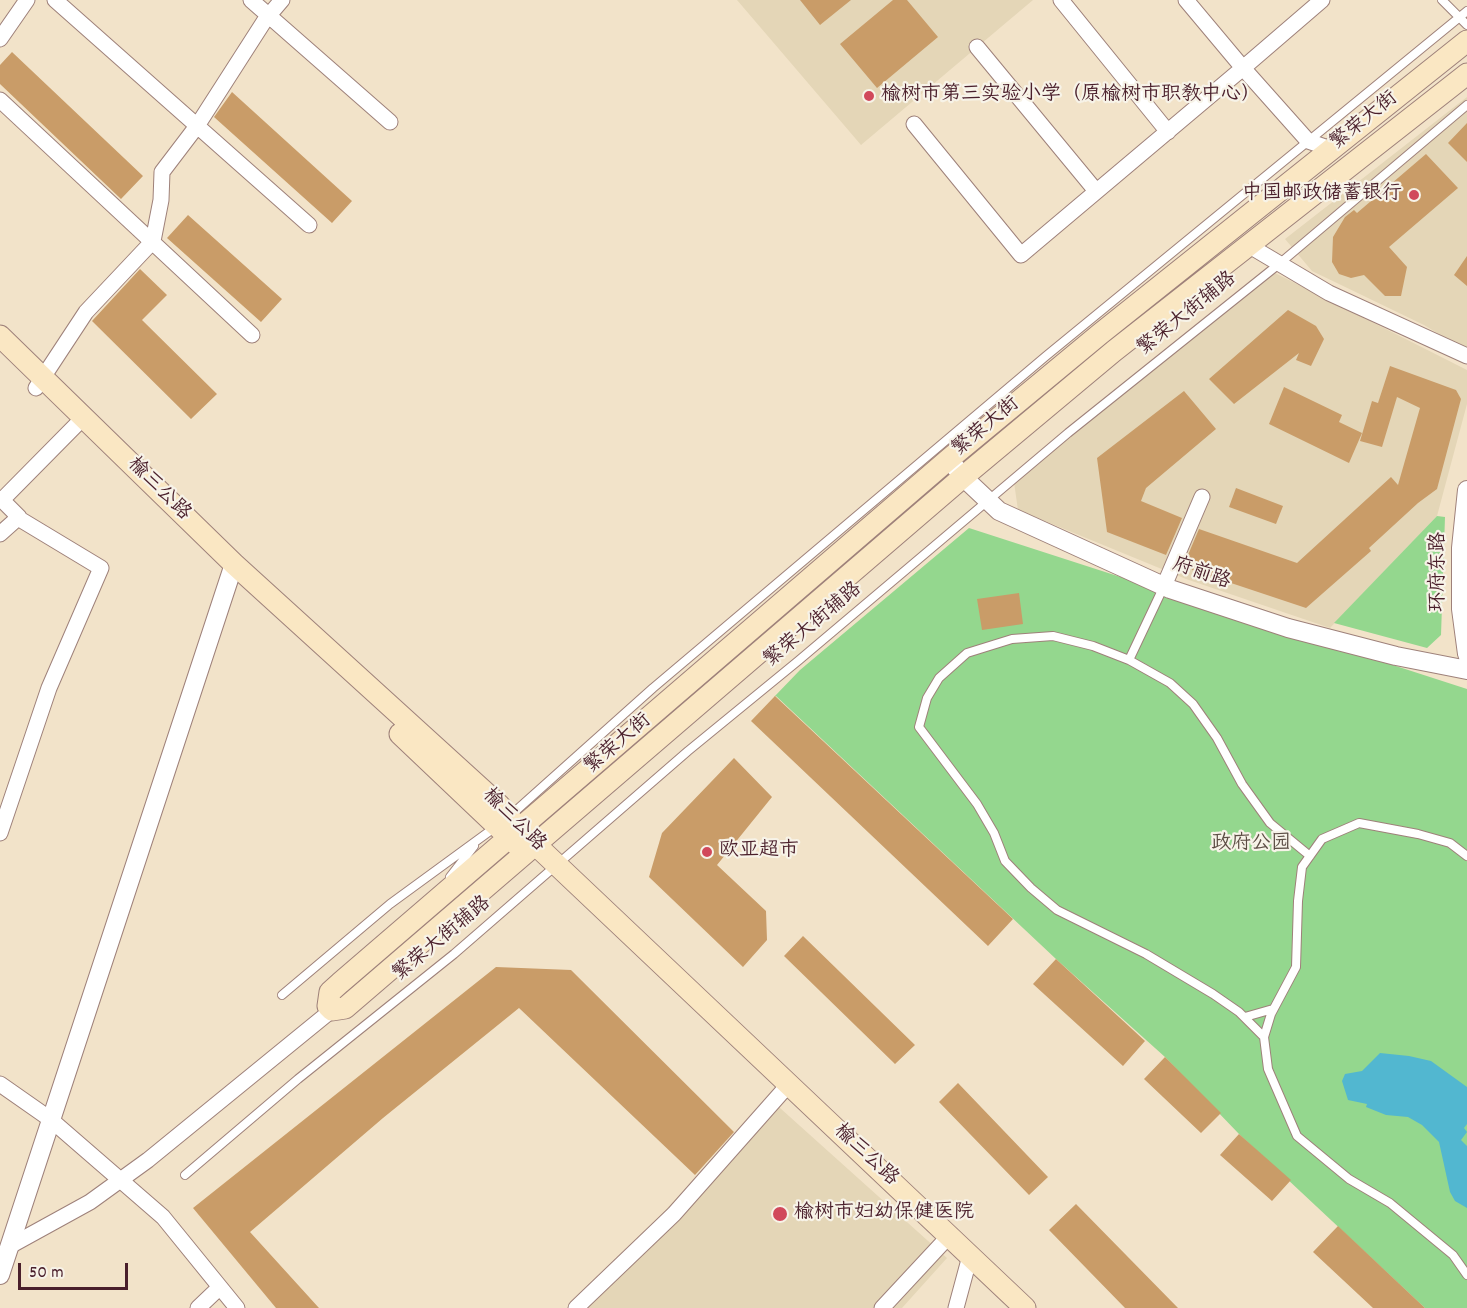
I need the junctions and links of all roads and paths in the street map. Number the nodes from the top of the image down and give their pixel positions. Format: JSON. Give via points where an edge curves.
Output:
{"nodes":[{"id":1,"x":27,"y":0,"type":"edge"},
{"id":2,"x":55,"y":0,"type":"edge"},
{"id":3,"x":251,"y":0,"type":"edge"},
{"id":4,"x":282,"y":0,"type":"edge"},
{"id":5,"x":1062,"y":0,"type":"edge"},
{"id":6,"x":1186,"y":0,"type":"edge"},
{"id":7,"x":1442,"y":0,"type":"edge"},
{"id":8,"x":1317,"y":1,"type":"edge"},
{"id":9,"x":1467,"y":11,"type":"edge"},
{"id":10,"x":269,"y":16,"type":"junction"},
{"id":11,"x":1458,"y":18,"type":"junction"},
{"id":12,"x":1467,"y":25,"type":"edge"},
{"id":13,"x":0,"y":39,"type":"edge"},
{"id":14,"x":1467,"y":41,"type":"edge"},
{"id":15,"x":977,"y":47,"type":"dead end"},
{"id":16,"x":1244,"y":68,"type":"junction"},
{"id":17,"x":1467,"y":74,"type":"edge"},
{"id":18,"x":0,"y":100,"type":"edge"},
{"id":19,"x":1467,"y":105,"type":"edge"},
{"id":20,"x":390,"y":122,"type":"dead end"},
{"id":21,"x":914,"y":124,"type":"dead end"},
{"id":22,"x":197,"y":126,"type":"junction"},
{"id":23,"x":1167,"y":132,"type":"junction"},
{"id":24,"x":1308,"y":141,"type":"junction"},
{"id":25,"x":1331,"y":149,"type":"junction"},
{"id":26,"x":1096,"y":191,"type":"junction"},
{"id":27,"x":309,"y":225,"type":"dead end"},
{"id":28,"x":153,"y":241,"type":"junction"},
{"id":29,"x":1248,"y":245,"type":"junction"},
{"id":30,"x":1279,"y":264,"type":"junction"},
{"id":31,"x":252,"y":335,"type":"dead end"},
{"id":32,"x":0,"y":336,"type":"edge"},
{"id":33,"x":0,"y":354,"type":"edge"},
{"id":34,"x":1467,"y":356,"type":"edge"},
{"id":35,"x":40,"y":383,"type":"junction"},
{"id":36,"x":80,"y":421,"type":"junction"},
{"id":37,"x":950,"y":459,"type":"junction"},
{"id":38,"x":963,"y":477,"type":"junction"},
{"id":39,"x":1467,"y":490,"type":"edge"},
{"id":40,"x":1202,"y":497,"type":"dead end"},
{"id":41,"x":1,"y":499,"type":"edge"},
{"id":42,"x":988,"y":501,"type":"junction"},
{"id":43,"x":18,"y":518,"type":"junction"},
{"id":44,"x":0,"y":534,"type":"edge"},
{"id":45,"x":232,"y":569,"type":"junction"},
{"id":46,"x":1164,"y":586,"type":"junction"},
{"id":47,"x":1467,"y":654,"type":"edge"},
{"id":48,"x":1129,"y":660,"type":"junction"},
{"id":49,"x":1467,"y":670,"type":"edge"},
{"id":50,"x":0,"y":833,"type":"edge"},
{"id":51,"x":511,"y":835,"type":"junction"},
{"id":52,"x":1310,"y":856,"type":"junction"},
{"id":53,"x":1467,"y":856,"type":"edge"},
{"id":54,"x":552,"y":870,"type":"junction"},
{"id":55,"x":421,"y":914,"type":"junction"},
{"id":56,"x":282,"y":995,"type":"dead end"},
{"id":57,"x":1273,"y":1009,"type":"junction"},
{"id":58,"x":332,"y":1010,"type":"junction"},
{"id":59,"x":1245,"y":1017,"type":"junction"},
{"id":60,"x":1264,"y":1037,"type":"junction"},
{"id":61,"x":0,"y":1084,"type":"edge"},
{"id":62,"x":782,"y":1092,"type":"junction"},
{"id":63,"x":50,"y":1119,"type":"junction"},
{"id":64,"x":185,"y":1175,"type":"dead end"},
{"id":65,"x":122,"y":1179,"type":"junction"},
{"id":66,"x":946,"y":1240,"type":"junction"},
{"id":67,"x":10,"y":1246,"type":"junction"},
{"id":68,"x":969,"y":1262,"type":"junction"},
{"id":69,"x":0,"y":1275,"type":"edge"},
{"id":70,"x":1467,"y":1275,"type":"edge"},
{"id":71,"x":220,"y":1287,"type":"junction"},
{"id":72,"x":198,"y":1308,"type":"edge"},
{"id":73,"x":237,"y":1308,"type":"edge"},
{"id":74,"x":576,"y":1308,"type":"edge"},
{"id":75,"x":882,"y":1308,"type":"edge"},
{"id":76,"x":956,"y":1308,"type":"edge"},
{"id":77,"x":1009,"y":1308,"type":"edge"},
{"id":78,"x":1025,"y":1308,"type":"edge"}],
"edges":[{"from":1,"to":13,"type":"street"},
{"from":2,"to":22,"type":"street"},
{"from":3,"to":10,"type":"street"},
{"from":4,"to":10,"type":"street"},
{"from":5,"to":23,"type":"street"},
{"from":6,"to":16,"type":"street"},
{"from":7,"to":11,"type":"lane"},
{"from":8,"to":16,"type":"street"},
{"from":9,"to":11,"type":"lane"},
{"from":10,"to":20,"type":"street"},
{"from":10,"to":22,"type":"street"},
{"from":11,"to":12,"type":"lane"},
{"from":11,"to":24,"type":"lane"},
{"from":14,"to":25,"type":"main road","name":"繁荣大街"},
{"from":15,"to":26,"type":"street"},
{"from":16,"to":23,"type":"street"},
{"from":16,"to":24,"type":"street"},
{"from":17,"to":29,"type":"main road","name":"繁荣大街"},
{"from":18,"to":28,"type":"street"},
{"from":19,"to":30,"type":"lane","name":"繁荣大街辅路"},
{"from":21,"to":26,"type":"street","via":[[1021,255]]},
{"from":22,"to":27,"type":"street"},
{"from":22,"to":28,"type":"street","via":[[162,172],[162,200]]},
{"from":23,"to":26,"type":"street"},
{"from":24,"to":25,"type":"street"},
{"from":24,"to":51,"type":"lane","via":[[1055,348],[662,680]]},
{"from":25,"to":37,"type":"main road","name":"繁荣大街"},
{"from":28,"to":31,"type":"street"},
{"from":28,"to":35,"type":"street","via":[[86,312]]},
{"from":29,"to":30,"type":"street"},
{"from":29,"to":38,"type":"main road","name":"繁荣大街"},
{"from":30,"to":34,"type":"street","via":[[1384,320]]},
{"from":30,"to":42,"type":"lane","name":"繁荣大街辅路"},
{"from":32,"to":35,"type":"main road","name":"榆三公路"},
{"from":33,"to":35,"type":"main road","name":"榆三公路"},
{"from":35,"to":36,"type":"main road","name":"榆三公路"},
{"from":36,"to":41,"type":"street"},
{"from":36,"to":45,"type":"main road","name":"榆三公路"},
{"from":37,"to":38,"type":"street","name":"府前路"},
{"from":37,"to":51,"type":"main road","name":"繁荣大街"},
{"from":38,"to":42,"type":"street","name":"府前路"},
{"from":38,"to":51,"type":"main road","name":"繁荣大街"},
{"from":39,"to":47,"type":"street","name":"环府东路","via":[[1461,609]]},
{"from":40,"to":46,"type":"street"},
{"from":41,"to":43,"type":"street"},
{"from":42,"to":46,"type":"street","name":"府前路","via":[[999,511]]},
{"from":42,"to":54,"type":"lane","name":"繁荣大街辅路"},
{"from":43,"to":44,"type":"street"},
{"from":43,"to":50,"type":"street","via":[[101,568],[49,688]]},
{"from":45,"to":51,"type":"main road","name":"榆三公路"},
{"from":45,"to":63,"type":"street"},
{"from":46,"to":48,"type":"lane"},
{"from":46,"to":49,"type":"street","name":"府前路","via":[[1288,628]]},
{"from":48,"to":52,"type":"lane","via":[[1170,683],[1193,704],[1270,823]]},
{"from":48,"to":59,"type":"lane","via":[[1053,636],[1012,639],[967,653],[939,678],[927,698],[919,727],[977,804],[1005,861],[1030,888],[1057,910],[1146,954]]},
{"from":51,"to":54,"type":"main road","name":"榆三公路"},
{"from":51,"to":55,"type":"main road"},
{"from":51,"to":55,"type":"lane"},
{"from":51,"to":56,"type":"lane","via":[[390,904]]},
{"from":51,"to":58,"type":"main road","via":[[345,1008]]},
{"from":52,"to":53,"type":"lane","via":[[1322,839],[1359,823],[1450,843]]},
{"from":52,"to":57,"type":"lane","via":[[1302,867],[1296,968]]},
{"from":54,"to":62,"type":"main road","name":"榆三公路"},
{"from":54,"to":64,"type":"lane","name":"繁荣大街辅路"},
{"from":54,"to":66,"type":"main road","name":"榆三公路"},
{"from":55,"to":58,"type":"main road","via":[[330,992],[327,1000]]},
{"from":57,"to":59,"type":"lane"},
{"from":57,"to":60,"type":"lane"},
{"from":58,"to":65,"type":"street"},
{"from":59,"to":60,"type":"lane"},
{"from":60,"to":70,"type":"lane","via":[[1268,1069],[1297,1136],[1349,1179],[1390,1203],[1452,1255]]},
{"from":61,"to":63,"type":"street"},
{"from":62,"to":66,"type":"main road","name":"榆三公路"},
{"from":62,"to":74,"type":"street","via":[[674,1214]]},
{"from":63,"to":65,"type":"street"},
{"from":63,"to":67,"type":"street"},
{"from":65,"to":67,"type":"street","via":[[90,1202]]},
{"from":65,"to":71,"type":"street","via":[[163,1217]]},
{"from":66,"to":68,"type":"main road","name":"榆三公路"},
{"from":66,"to":75,"type":"street"},
{"from":67,"to":69,"type":"street"},
{"from":68,"to":76,"type":"street"},
{"from":68,"to":77,"type":"main road","name":"榆三公路"},
{"from":68,"to":78,"type":"main road","name":"榆三公路"},
{"from":71,"to":72,"type":"street"},
{"from":71,"to":73,"type":"street"}]}
